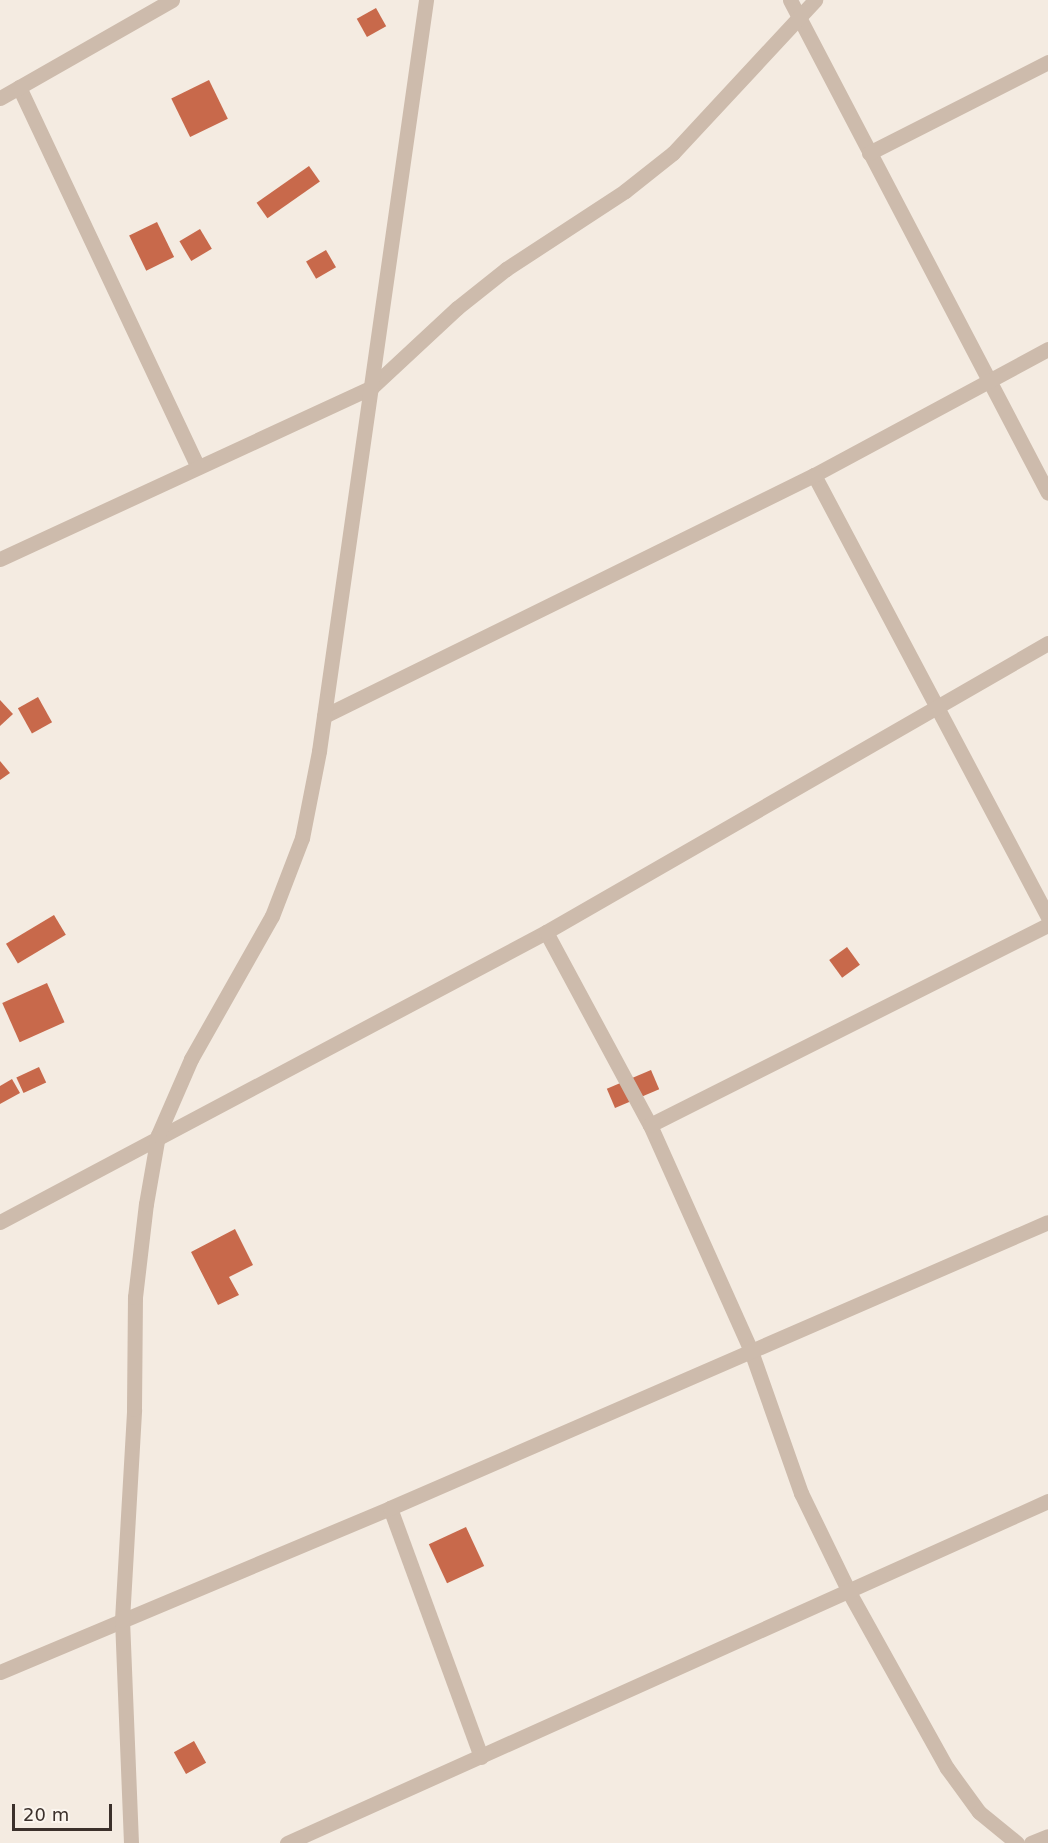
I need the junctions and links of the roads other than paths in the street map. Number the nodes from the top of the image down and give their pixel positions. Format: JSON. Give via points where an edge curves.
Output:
{"nodes":[{"id":1,"x":172,"y":0,"type":"edge"},
{"id":2,"x":426,"y":0,"type":"edge"},
{"id":3,"x":790,"y":0,"type":"edge"},
{"id":4,"x":815,"y":0,"type":"edge"},
{"id":5,"x":800,"y":17,"type":"junction"},
{"id":6,"x":1048,"y":62,"type":"edge"},
{"id":7,"x":19,"y":87,"type":"junction"},
{"id":8,"x":0,"y":99,"type":"edge"},
{"id":9,"x":868,"y":153,"type":"junction"},
{"id":10,"x":1048,"y":349,"type":"edge"},
{"id":11,"x":986,"y":380,"type":"junction"},
{"id":12,"x":372,"y":387,"type":"junction"},
{"id":13,"x":198,"y":467,"type":"junction"},
{"id":14,"x":814,"y":475,"type":"junction"},
{"id":15,"x":1048,"y":493,"type":"edge"},
{"id":16,"x":0,"y":559,"type":"edge"},
{"id":17,"x":1048,"y":643,"type":"edge"},
{"id":18,"x":938,"y":704,"type":"junction"},
{"id":19,"x":324,"y":716,"type":"junction"},
{"id":20,"x":1048,"y":917,"type":"edge"},
{"id":21,"x":1048,"y":925,"type":"edge"},
{"id":22,"x":546,"y":932,"type":"junction"},
{"id":23,"x":650,"y":1125,"type":"junction"},
{"id":24,"x":158,"y":1135,"type":"junction"},
{"id":25,"x":0,"y":1222,"type":"edge"},
{"id":26,"x":1048,"y":1222,"type":"edge"},
{"id":27,"x":751,"y":1351,"type":"junction"},
{"id":28,"x":1048,"y":1501,"type":"edge"},
{"id":29,"x":390,"y":1508,"type":"junction"},
{"id":30,"x":850,"y":1594,"type":"junction"},
{"id":31,"x":122,"y":1620,"type":"junction"},
{"id":32,"x":0,"y":1672,"type":"edge"},
{"id":33,"x":481,"y":1757,"type":"junction"},
{"id":34,"x":1048,"y":1836,"type":"edge"},
{"id":35,"x":131,"y":1843,"type":"edge"},
{"id":36,"x":286,"y":1843,"type":"edge"},
{"id":37,"x":1017,"y":1843,"type":"edge"},
{"id":38,"x":1031,"y":1843,"type":"edge"}],
"edges":[{"from":1,"to":7,"type":"street"},
{"from":2,"to":12,"type":"street"},
{"from":3,"to":5,"type":"street"},
{"from":4,"to":5,"type":"street"},
{"from":5,"to":9,"type":"street"},
{"from":5,"to":12,"type":"street","via":[[673,153],[625,190],[506,269],[457,308]]},
{"from":6,"to":9,"type":"street"},
{"from":7,"to":8,"type":"street"},
{"from":7,"to":13,"type":"street"},
{"from":9,"to":11,"type":"street"},
{"from":10,"to":11,"type":"street"},
{"from":11,"to":14,"type":"street"},
{"from":11,"to":15,"type":"street"},
{"from":12,"to":13,"type":"street"},
{"from":12,"to":19,"type":"street"},
{"from":13,"to":16,"type":"street"},
{"from":14,"to":18,"type":"street"},
{"from":14,"to":19,"type":"street"},
{"from":17,"to":18,"type":"street"},
{"from":18,"to":20,"type":"street"},
{"from":18,"to":22,"type":"street"},
{"from":19,"to":24,"type":"street","via":[[302,838],[272,916],[191,1059]]},
{"from":21,"to":23,"type":"street"},
{"from":22,"to":23,"type":"street"},
{"from":22,"to":24,"type":"street"},
{"from":23,"to":27,"type":"street"},
{"from":24,"to":25,"type":"street"},
{"from":24,"to":31,"type":"street","via":[[135,1297],[134,1409]]},
{"from":26,"to":27,"type":"street"},
{"from":27,"to":29,"type":"street"},
{"from":27,"to":30,"type":"street","via":[[801,1493]]},
{"from":28,"to":30,"type":"street"},
{"from":29,"to":31,"type":"street"},
{"from":29,"to":33,"type":"street"},
{"from":30,"to":33,"type":"street"},
{"from":30,"to":37,"type":"street","via":[[947,1768],[979,1812]]},
{"from":31,"to":32,"type":"street"},
{"from":31,"to":35,"type":"street"},
{"from":33,"to":36,"type":"street"},
{"from":34,"to":38,"type":"street"}]}
